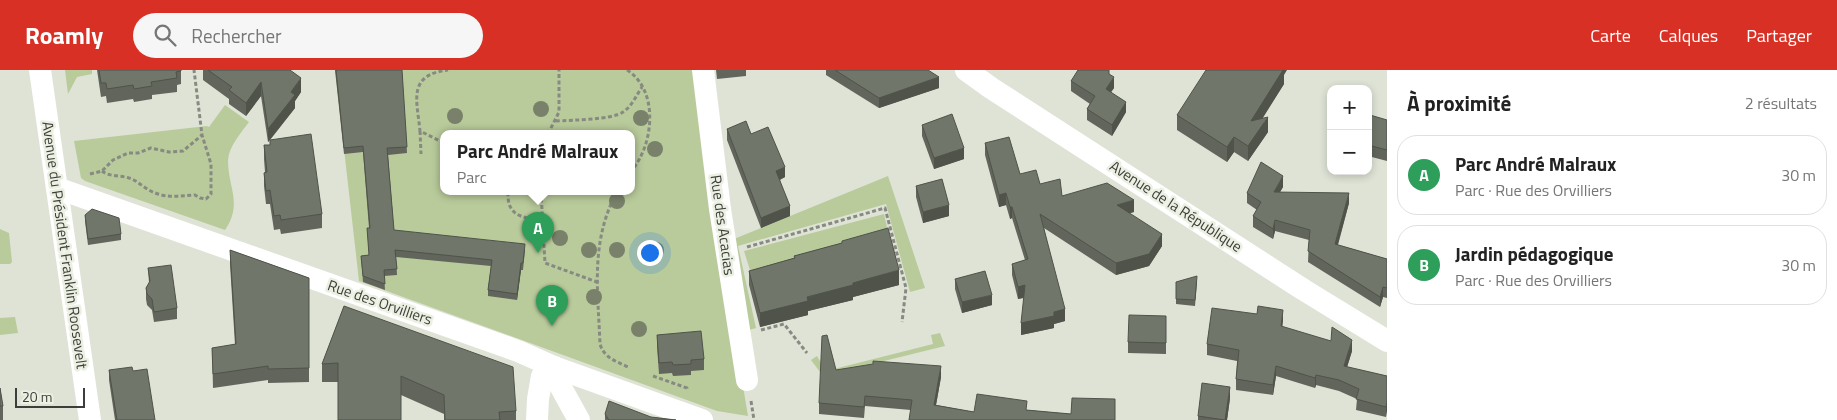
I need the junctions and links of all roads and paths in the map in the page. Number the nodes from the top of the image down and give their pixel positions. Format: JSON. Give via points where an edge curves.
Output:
{"nodes":[{"id":1,"x":40,"y":70,"type":"edge"},
{"id":2,"x":194,"y":70,"type":"edge"},
{"id":3,"x":448,"y":70,"type":"edge"},
{"id":4,"x":559,"y":70,"type":"edge"},
{"id":5,"x":627,"y":70,"type":"edge"},
{"id":6,"x":703,"y":70,"type":"edge"},
{"id":7,"x":966,"y":70,"type":"edge"},
{"id":8,"x":642,"y":87,"type":"junction"},
{"id":9,"x":556,"y":121,"type":"junction"},
{"id":10,"x":550,"y":130,"type":"edge"},
{"id":11,"x":420,"y":131,"type":"junction"},
{"id":12,"x":202,"y":136,"type":"junction"},
{"id":13,"x":440,"y":141,"type":"edge"},
{"id":14,"x":421,"y":154,"type":"dead end"},
{"id":15,"x":635,"y":165,"type":"edge"},
{"id":16,"x":102,"y":171,"type":"junction"},
{"id":17,"x":86,"y":176,"type":"dead end"},
{"id":18,"x":57,"y":188,"type":"junction"},
{"id":19,"x":508,"y":195,"type":"edge"},
{"id":20,"x":540,"y":195,"type":"edge"},
{"id":21,"x":615,"y":195,"type":"edge"},
{"id":22,"x":542,"y":221,"type":"junction"},
{"id":23,"x":740,"y":249,"type":"dead end"},
{"id":24,"x":597,"y":282,"type":"junction"},
{"id":25,"x":902,"y":322,"type":"dead end"},
{"id":26,"x":758,"y":330,"type":"dead end"},
{"id":27,"x":1387,"y":341,"type":"edge"},
{"id":28,"x":806,"y":353,"type":"dead end"},
{"id":29,"x":554,"y":367,"type":"junction"},
{"id":30,"x":632,"y":369,"type":"dead end"},
{"id":31,"x":649,"y":375,"type":"dead end"},
{"id":32,"x":747,"y":380,"type":"dead end"},
{"id":33,"x":681,"y":385,"type":"dead end"},
{"id":34,"x":754,"y":415,"type":"dead end"},
{"id":35,"x":90,"y":420,"type":"edge"},
{"id":36,"x":536,"y":420,"type":"edge"},
{"id":37,"x":579,"y":420,"type":"edge"},
{"id":38,"x":702,"y":420,"type":"edge"},
{"id":39,"x":754,"y":420,"type":"edge"}],
"edges":[{"from":1,"to":18,"type":"street","name":"Avenue du Président Franklin Roosevelt"},
{"from":2,"to":12,"type":"path"},
{"from":3,"to":11,"type":"path","via":[[428,74],[418,87]]},
{"from":4,"to":9,"type":"path"},
{"from":5,"to":8,"type":"path"},
{"from":6,"to":32,"type":"street","name":"Rue des Acacias","via":[[720,209]]},
{"from":7,"to":27,"type":"street","name":"Avenue de la République"},
{"from":8,"to":9,"type":"path","via":[[633,102],[613,117]]},
{"from":8,"to":15,"type":"path","via":[[649,109],[648,132]]},
{"from":9,"to":10,"type":"path"},
{"from":11,"to":13,"type":"path"},
{"from":11,"to":14,"type":"path"},
{"from":12,"to":16,"type":"path","via":[[183,151],[151,148],[128,153]]},
{"from":12,"to":16,"type":"path","via":[[212,164],[212,194],[206,198],[159,195],[130,178]]},
{"from":16,"to":17,"type":"path"},
{"from":18,"to":29,"type":"street","name":"Rue des Orvilliers","via":[[518,351]]},
{"from":18,"to":35,"type":"street","name":"Avenue du Président Franklin Roosevelt"},
{"from":19,"to":22,"type":"path","via":[[514,213]]},
{"from":20,"to":22,"type":"path"},
{"from":21,"to":24,"type":"path","via":[[602,225]]},
{"from":22,"to":24,"type":"path","via":[[546,263]]},
{"from":23,"to":25,"type":"path","via":[[885,208],[906,288]]},
{"from":24,"to":30,"type":"path","via":[[602,351],[608,358]]},
{"from":26,"to":28,"type":"path","via":[[784,324]]},
{"from":29,"to":36,"type":"street","via":[[542,376]]},
{"from":29,"to":37,"type":"street","via":[[558,382]]},
{"from":29,"to":38,"type":"street","name":"Rue des Orvilliers"},
{"from":31,"to":33,"type":"path"},
{"from":34,"to":39,"type":"path"}]}
